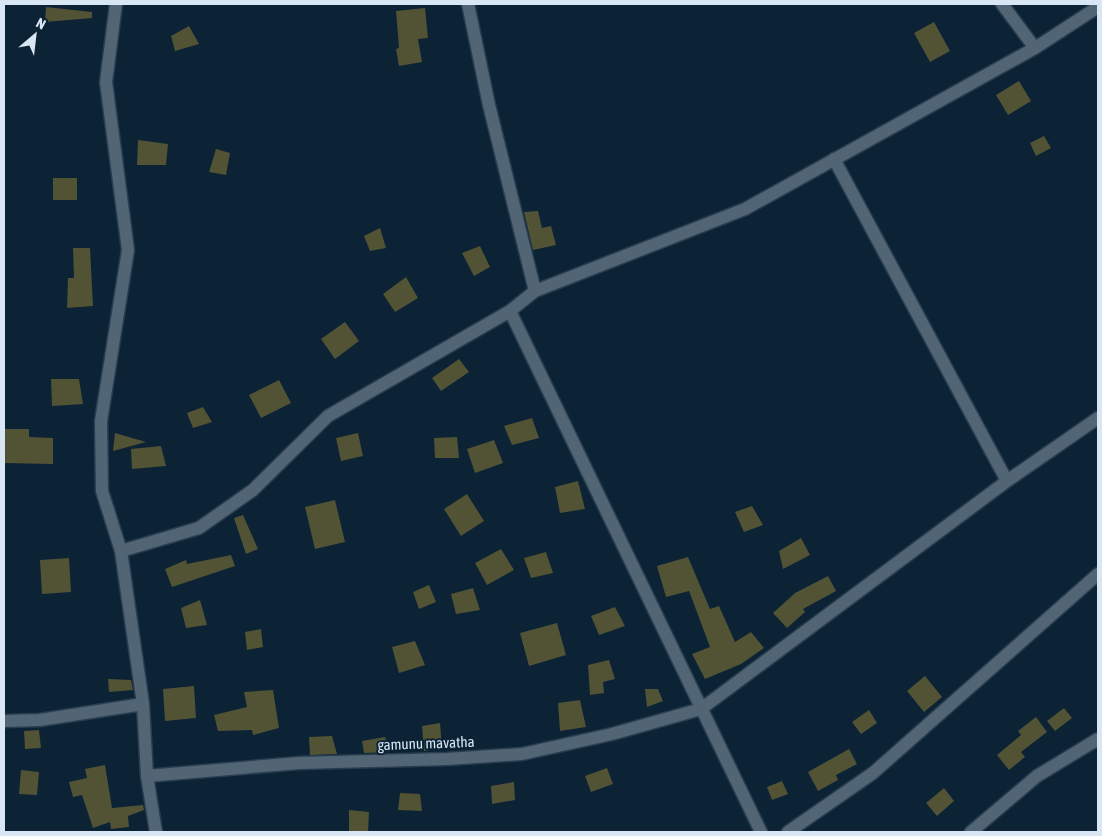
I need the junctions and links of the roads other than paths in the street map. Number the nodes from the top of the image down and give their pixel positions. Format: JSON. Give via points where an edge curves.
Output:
{"nodes":[{"id":1,"x":116,"y":4,"type":"edge"},
{"id":2,"x":468,"y":4,"type":"edge"},
{"id":3,"x":1002,"y":4,"type":"edge"},
{"id":4,"x":1098,"y":7,"type":"edge"},
{"id":5,"x":1035,"y":48,"type":"junction"},
{"id":6,"x":834,"y":159,"type":"junction"},
{"id":7,"x":535,"y":291,"type":"junction"},
{"id":8,"x":510,"y":310,"type":"junction"},
{"id":9,"x":1098,"y":418,"type":"edge"},
{"id":10,"x":1007,"y":481,"type":"junction"},
{"id":11,"x":121,"y":551,"type":"junction"},
{"id":12,"x":1098,"y":574,"type":"edge"},
{"id":13,"x":143,"y":704,"type":"junction"},
{"id":14,"x":701,"y":709,"type":"junction"},
{"id":15,"x":4,"y":720,"type":"edge"},
{"id":16,"x":1098,"y":739,"type":"edge"},
{"id":17,"x":147,"y":776,"type":"junction"},
{"id":18,"x":156,"y":832,"type":"edge"},
{"id":19,"x":761,"y":832,"type":"edge"},
{"id":20,"x":788,"y":832,"type":"edge"},
{"id":21,"x":971,"y":832,"type":"edge"}],
"edges":[{"from":1,"to":11,"type":"street","via":[[106,82],[128,250],[101,421],[102,491]]},
{"from":2,"to":7,"type":"street","via":[[489,105]]},
{"from":3,"to":5,"type":"street"},
{"from":4,"to":5,"type":"street"},
{"from":5,"to":6,"type":"street"},
{"from":6,"to":7,"type":"street","via":[[746,209]]},
{"from":6,"to":10,"type":"street"},
{"from":7,"to":8,"type":"street"},
{"from":8,"to":11,"type":"street","via":[[328,416],[252,490],[199,528]]},
{"from":8,"to":14,"type":"street"},
{"from":9,"to":10,"type":"street"},
{"from":10,"to":14,"type":"street"},
{"from":11,"to":13,"type":"street"},
{"from":12,"to":20,"type":"street","via":[[874,773]]},
{"from":13,"to":15,"type":"street","via":[[40,720]]},
{"from":13,"to":17,"type":"street"},
{"from":14,"to":17,"type":"street","name":"gamunu mavatha","via":[[612,734],[522,754],[299,763]]},
{"from":14,"to":19,"type":"street"},
{"from":16,"to":21,"type":"street","via":[[1037,776]]},
{"from":17,"to":18,"type":"street"}]}
